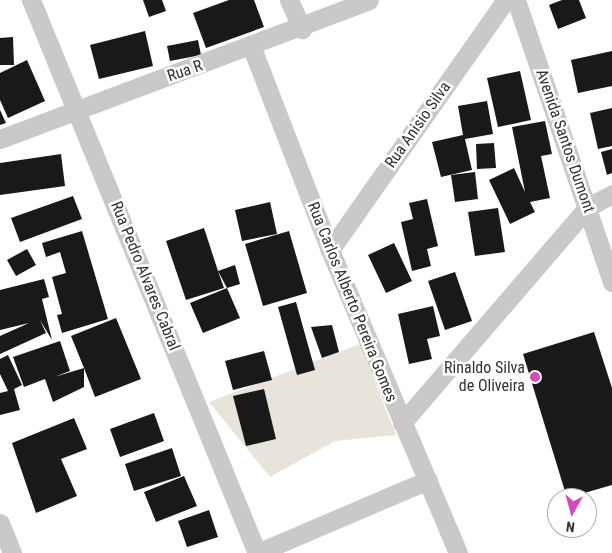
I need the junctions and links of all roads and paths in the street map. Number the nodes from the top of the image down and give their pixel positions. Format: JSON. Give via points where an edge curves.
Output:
{"nodes":[{"id":1,"x":31,"y":0,"type":"edge"},
{"id":2,"x":289,"y":0,"type":"edge"},
{"id":3,"x":369,"y":0,"type":"edge"},
{"id":4,"x":506,"y":0,"type":"edge"},
{"id":5,"x":516,"y":0,"type":"edge"},
{"id":6,"x":302,"y":29,"type":"junction"},
{"id":7,"x":252,"y":48,"type":"junction"},
{"id":8,"x":76,"y":108,"type":"junction"},
{"id":9,"x":0,"y":139,"type":"edge"},
{"id":10,"x":612,"y":194,"type":"edge"},
{"id":11,"x":588,"y":207,"type":"junction"},
{"id":12,"x":330,"y":250,"type":"junction"},
{"id":13,"x":612,"y":282,"type":"edge"},
{"id":14,"x":402,"y":424,"type":"junction"},
{"id":15,"x":428,"y":480,"type":"junction"},
{"id":16,"x":0,"y":523,"type":"edge"},
{"id":17,"x":12,"y":553,"type":"edge"},
{"id":18,"x":257,"y":553,"type":"edge"},
{"id":19,"x":458,"y":553,"type":"edge"}],
"edges":[{"from":1,"to":8,"type":"street","name":"Rua Pedro Alvares Cabral"},
{"from":2,"to":6,"type":"street"},
{"from":3,"to":6,"type":"street","name":"Rua R"},
{"from":4,"to":12,"type":"street","name":"Rua Anisio Silva"},
{"from":5,"to":11,"type":"street","name":"Avenida Santos Dumont"},
{"from":6,"to":7,"type":"street","name":"Rua R"},
{"from":7,"to":8,"type":"street","name":"Rua R"},
{"from":7,"to":12,"type":"street","name":"Rua Carlos Alberto Pereira Gomes"},
{"from":8,"to":9,"type":"street","name":"Rua R"},
{"from":8,"to":18,"type":"street","name":"Rua Pedro Alvares Cabral"},
{"from":10,"to":11,"type":"street"},
{"from":11,"to":13,"type":"street","name":"Avenida Santos Dumont"},
{"from":11,"to":14,"type":"street"},
{"from":12,"to":14,"type":"street","name":"Rua Carlos Alberto Pereira Gomes"},
{"from":14,"to":15,"type":"street","name":"Rua Carlos Alberto Pereira Gomes"},
{"from":15,"to":18,"type":"street"},
{"from":15,"to":19,"type":"street","name":"Rua Carlos Alberto Pereira Gomes"},
{"from":16,"to":17,"type":"street"}]}
